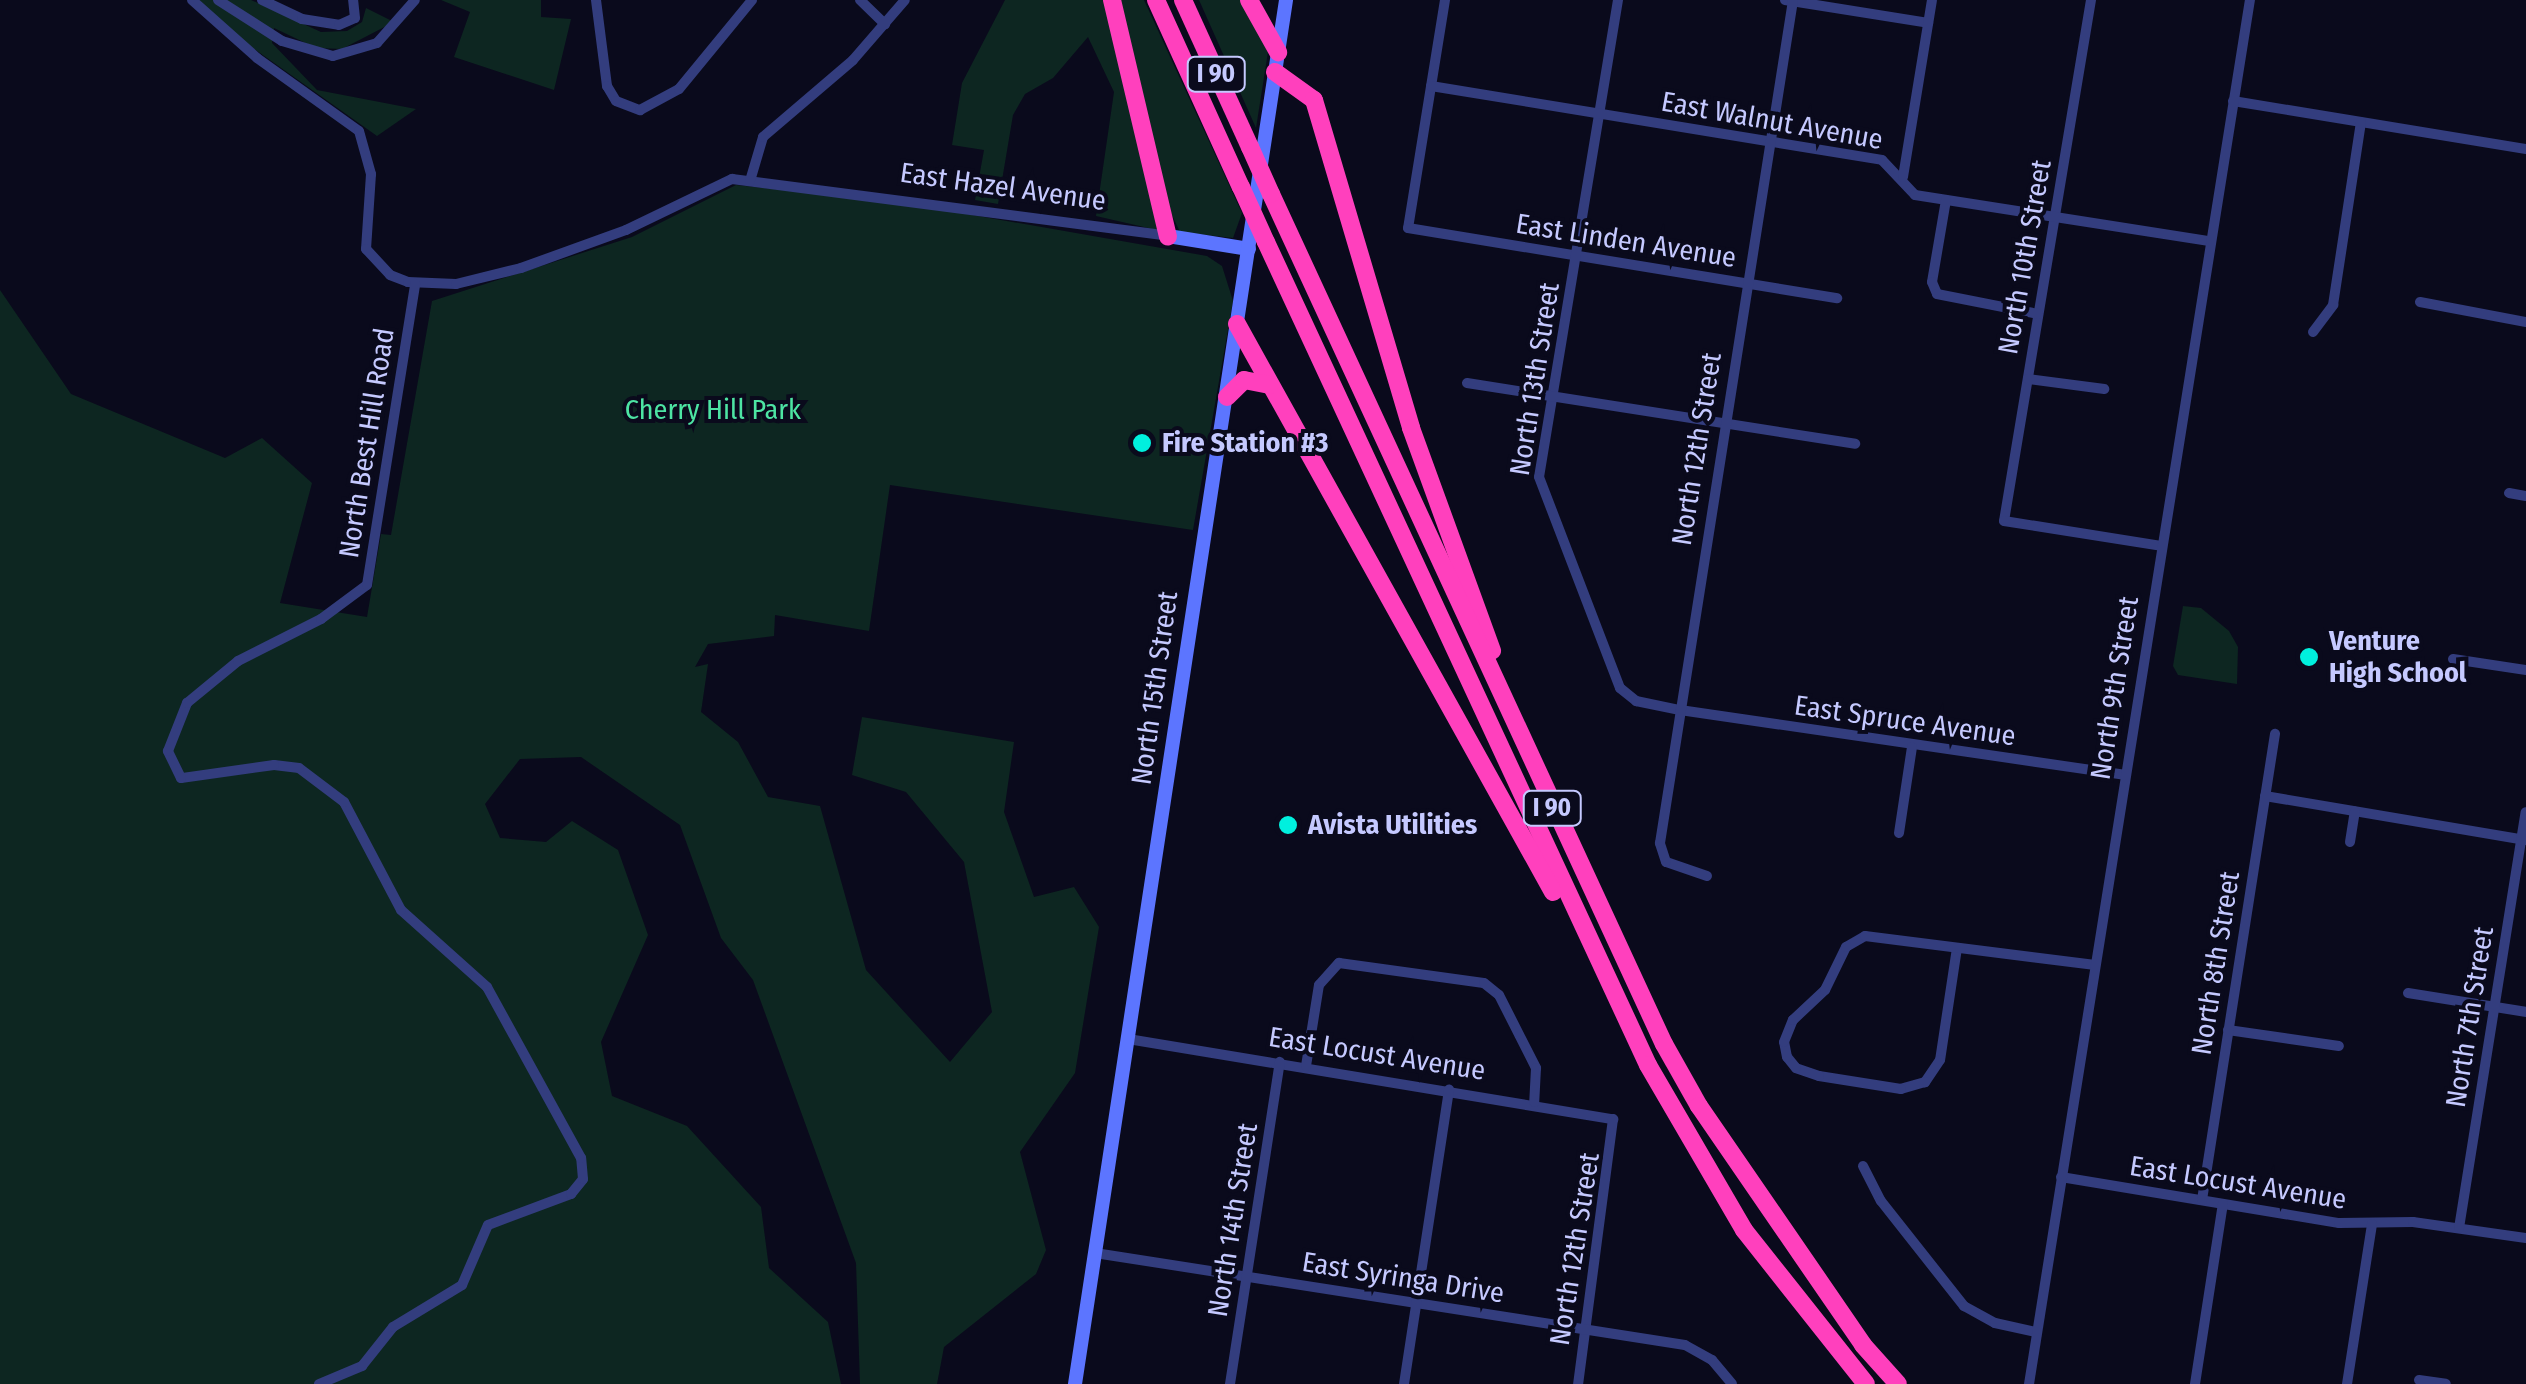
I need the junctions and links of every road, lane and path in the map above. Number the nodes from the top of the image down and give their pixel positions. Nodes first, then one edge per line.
1 (192, 0) edge
2 (218, 0) edge
3 (262, 0) edge
4 (353, 0) edge
5 (416, 0) edge
6 (596, 0) edge
7 (752, 0) edge
8 (860, 0) edge
9 (906, 0) edge
10 (1112, 0) edge
11 (1156, 0) edge
12 (1183, 0) edge
13 (1249, 0) edge
14 (1286, 0) edge
15 (1445, 0) edge
16 (1618, 0) edge
17 (1790, 0) edge
18 (1932, 0) edge
19 (2091, 0) edge
20 (2250, 0) edge
21 (1928, 23) junction
22 (885, 24) junction
23 (1278, 52) junction
24 (1275, 72) junction
25 (1431, 86) junction
26 (2233, 101) junction
27 (1600, 113) junction
28 (2361, 122) junction
29 (1769, 142) junction
30 (2526, 149) edge
31 (1903, 179) junction
32 (750, 181) junction
33 (1946, 200) junction
34 (2055, 217) junction
35 (1168, 236) junction
36 (2209, 241) junction
37 (1257, 245) junction
38 (1576, 256) junction
39 (416, 284) junction
40 (1746, 284) junction
41 (1837, 298) dead end
42 (2420, 302) dead end
43 (2038, 314) junction
44 (2526, 322) edge
45 (1238, 324) junction
46 (2313, 332) dead end
47 (2028, 378) junction
48 (1467, 383) dead end
49 (1270, 385) junction
50 (2104, 390) dead end
51 (1227, 397) junction
52 (1553, 397) junction
53 (1723, 424) junction
54 (1854, 444) dead end
55 (2510, 493) dead end
56 (2526, 496) edge
57 (2161, 546) junction
58 (2454, 659) dead end
59 (2526, 670) edge
60 (1680, 710) junction
61 (1518, 732) junction
62 (2274, 734) dead end
63 (1912, 747) junction
64 (2124, 774) junction
65 (2264, 796) junction
66 (2355, 811) junction
67 (2526, 812) edge
68 (1898, 833) dead end
69 (2524, 840) edge
70 (2350, 842) dead end
71 (1706, 876) dead end
72 (1957, 948) junction
73 (2095, 965) junction
74 (1612, 992) junction
75 (2408, 993) dead end
76 (2495, 1006) junction
77 (2526, 1012) edge
78 (2228, 1030) junction
79 (1128, 1039) junction
80 (2339, 1046) dead end
81 (1280, 1062) junction
82 (1306, 1066) junction
83 (1449, 1089) junction
84 (1534, 1102) junction
85 (1614, 1122) joint
86 (1863, 1166) dead end
87 (2061, 1177) junction
88 (2202, 1200) junction
89 (2223, 1204) junction
90 (2372, 1224) junction
91 (2459, 1228) junction
92 (2526, 1238) edge
93 (1095, 1253) junction
94 (1247, 1276) junction
95 (1416, 1303) junction
96 (1586, 1329) junction
97 (2036, 1332) junction
98 (2419, 1380) dead end
99 (319, 1384) edge
100 (1074, 1384) edge
101 (1230, 1384) edge
102 (1404, 1384) edge
103 (1578, 1384) edge
104 (1732, 1384) edge
105 (1866, 1384) edge
106 (1898, 1384) edge
107 (2029, 1384) edge
108 (2195, 1384) edge
109 (2347, 1384) edge
110 (2446, 1384) edge

1 - 39 street
2 - 5 street
3 - 4 street
6 - 7 street
8 - 22 street
9 - 22 street
10 - 35 highway
11 - 37 highway, I 90, bridge
12 - 61 highway, I 90, bridge
13 - 23 highway, I 90
14 - 23 main road, North 15th Street
15 - 25 street
16 - 27 street, North 13th Street
17 - 21 street
17 - 29 street, North 12th Street
18 - 21 street
19 - 34 street, North 10th Street
20 - 26 street, North 9th Street
21 - 31 street
22 - 32 street
23 - 24 main road, North 15th Street
24 - 37 main road, North 15th Street
24 - 61 highway
25 - 27 street, East Walnut Avenue
25 - 38 street, East Linden Avenue
26 - 28 street
26 - 36 street, North 9th Street
27 - 29 street, East Walnut Avenue
27 - 38 street, North 13th Street
28 - 30 street
28 - 46 street
29 - 31 street, East Walnut Avenue
29 - 40 street, North 12th Street
31 - 33 street, East Walnut Avenue
32 - 35 street, East Hazel Avenue
32 - 39 street, East Hazel Avenue
33 - 34 street, East Walnut Avenue
33 - 43 street
34 - 36 street, East Walnut Avenue
34 - 43 street, North 10th Street
35 - 37 main road, East Hazel Avenue
36 - 57 street, North 9th Street
37 - 45 main road, North 15th Street
37 - 74 highway, I 90
38 - 40 street, East Linden Avenue
38 - 52 street, North 13th Street
39 - 99 street, North Best Hill Road
40 - 41 street, East Linden Avenue
40 - 53 street, North 12th Street
42 - 44 street
43 - 47 street, North 10th Street
45 - 49 highway, I 90
45 - 51 main road, North 15th Street
47 - 50 street
47 - 57 street, North 10th Street
48 - 52 street
49 - 51 highway
49 - 74 highway, I 90
51 - 79 main road, North 15th Street
52 - 53 street
52 - 60 street, North 13th Street
53 - 54 street
53 - 60 street, North 12th Street
55 - 56 street
57 - 64 street, North 9th Street
58 - 59 street
60 - 63 street, East Spruce Avenue
60 - 71 street, North 12th Street
61 - 106 highway, I 90
62 - 65 street, North 8th Street
63 - 64 street, East Spruce Avenue
63 - 68 street
64 - 73 street, North 9th Street
65 - 66 street
65 - 78 street, North 8th Street
66 - 69 street
66 - 70 street
67 - 69 street, North 7th Street
69 - 76 street, North 7th Street
72 - 72 street
72 - 73 street
73 - 87 street, North 9th Street
74 - 105 highway, I 90
75 - 76 street
76 - 77 street
76 - 91 street, North 7th Street
78 - 80 street
78 - 88 street, North 8th Street
79 - 81 street, East Locust Avenue
79 - 93 main road, North 15th Street
81 - 82 street, East Locust Avenue
81 - 94 street, North 14th Street
82 - 83 street, East Locust Avenue
82 - 84 street
83 - 84 street, East Locust Avenue
83 - 95 street
84 - 85 street, East Locust Avenue
85 - 96 street, North 12th Street
86 - 97 street
87 - 88 street, East Locust Avenue
87 - 97 street, North 9th Street
88 - 89 street, East Locust Avenue
89 - 90 street, East Locust Avenue
89 - 108 street
90 - 91 street, East Locust Avenue
90 - 109 street
91 - 92 street, East Locust Avenue
93 - 94 street, East Syringa Drive
93 - 100 main road, North 15th Street
94 - 95 street, East Syringa Drive
94 - 101 street, North 14th Street
95 - 96 street, East Syringa Drive
95 - 102 street
96 - 103 street, North 12th Street
96 - 104 street, East Syringa Drive
97 - 107 street, North 9th Street
98 - 110 street

